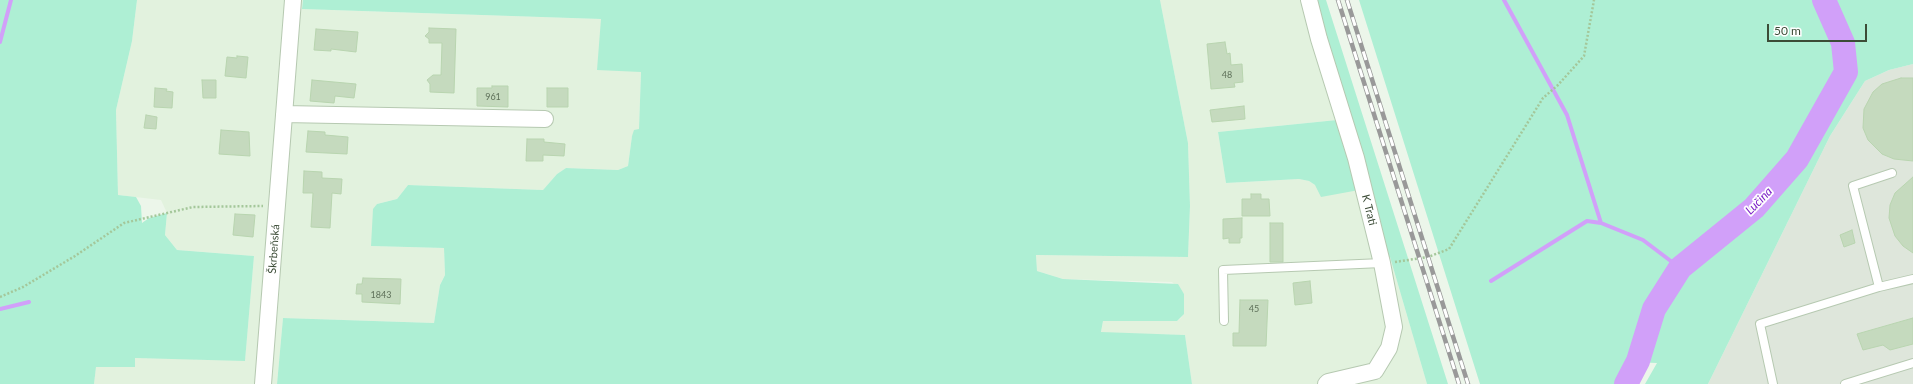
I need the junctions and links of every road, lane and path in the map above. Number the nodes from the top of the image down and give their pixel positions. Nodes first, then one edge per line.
1 (293, 0) edge
2 (1309, 0) edge
3 (1594, 0) edge
4 (284, 114) junction
5 (545, 119) dead end
6 (1892, 173) dead end
7 (277, 206) junction
8 (1382, 263) junction
9 (1913, 279) edge
10 (1879, 287) junction
11 (0, 298) edge
12 (1224, 321) dead end
13 (1913, 363) edge
14 (263, 384) edge
15 (1326, 384) edge
16 (1773, 384) edge
17 (1845, 384) edge

1 - 4 street, Škrbeňská
2 - 8 street, K Trati
3 - 8 path
4 - 5 street
4 - 7 street, Škrbeňská
6 - 10 lane
7 - 11 path
7 - 14 street, Škrbeňská
8 - 12 lane
8 - 15 street, K Trati
9 - 10 lane
10 - 16 lane
13 - 17 lane

